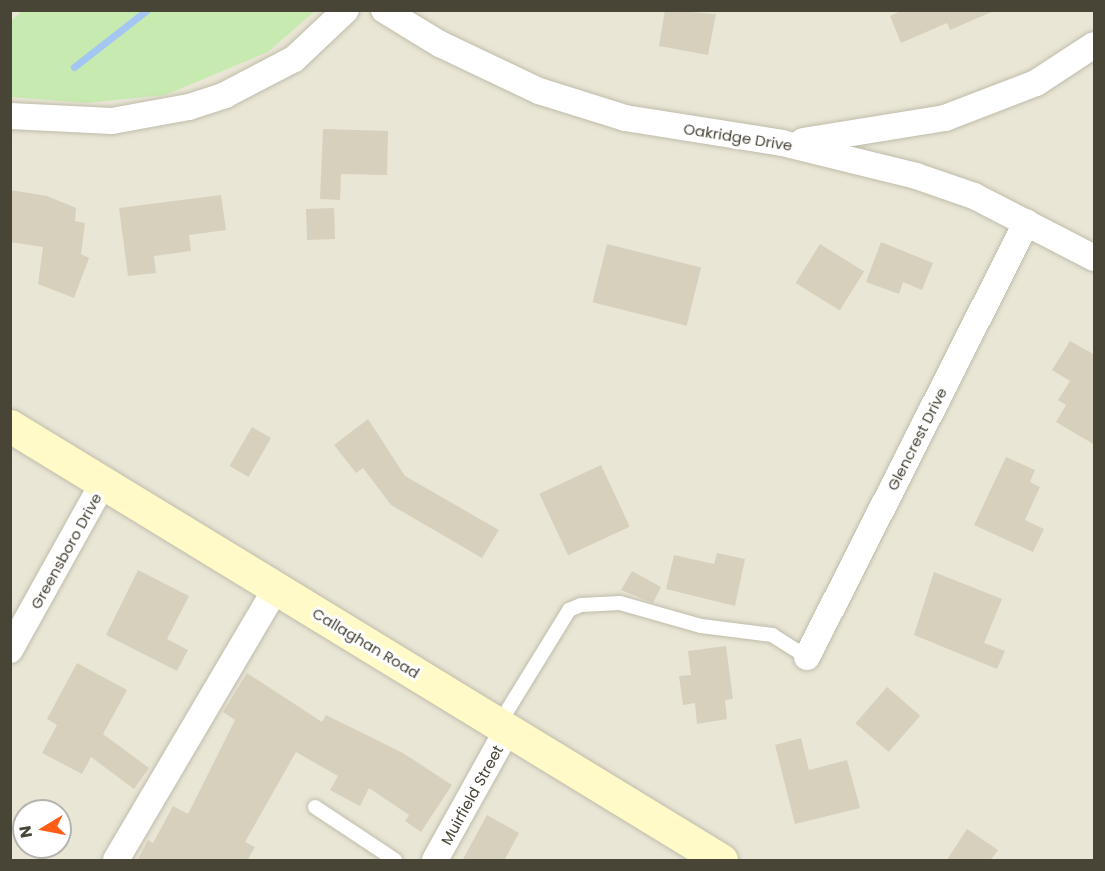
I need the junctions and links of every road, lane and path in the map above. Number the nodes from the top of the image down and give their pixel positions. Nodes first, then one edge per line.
1 (346, 10) edge
2 (384, 10) edge
3 (1095, 45) edge
4 (10, 116) edge
5 (782, 144) junction
6 (1027, 222) junction
7 (1095, 258) edge
8 (10, 426) edge
9 (103, 483) junction
10 (276, 588) junction
11 (10, 650) edge
12 (807, 657) joint
13 (503, 726) junction
14 (315, 807) dead end
15 (116, 861) edge
16 (395, 861) edge
17 (435, 861) edge
18 (721, 861) edge

1 - 4 street
2 - 5 street, Oakridge Drive
3 - 5 street
5 - 6 street, Oakridge Drive
6 - 7 street, Oakridge Drive
6 - 12 street, Glencrest Drive
8 - 9 main road, Callaghan Road
9 - 10 main road, Callaghan Road
9 - 11 street, Greensboro Drive
10 - 13 main road, Callaghan Road
10 - 15 street
12 - 13 lane
13 - 17 street, Muirfield Street
13 - 18 main road, Callaghan Road
14 - 16 lane

